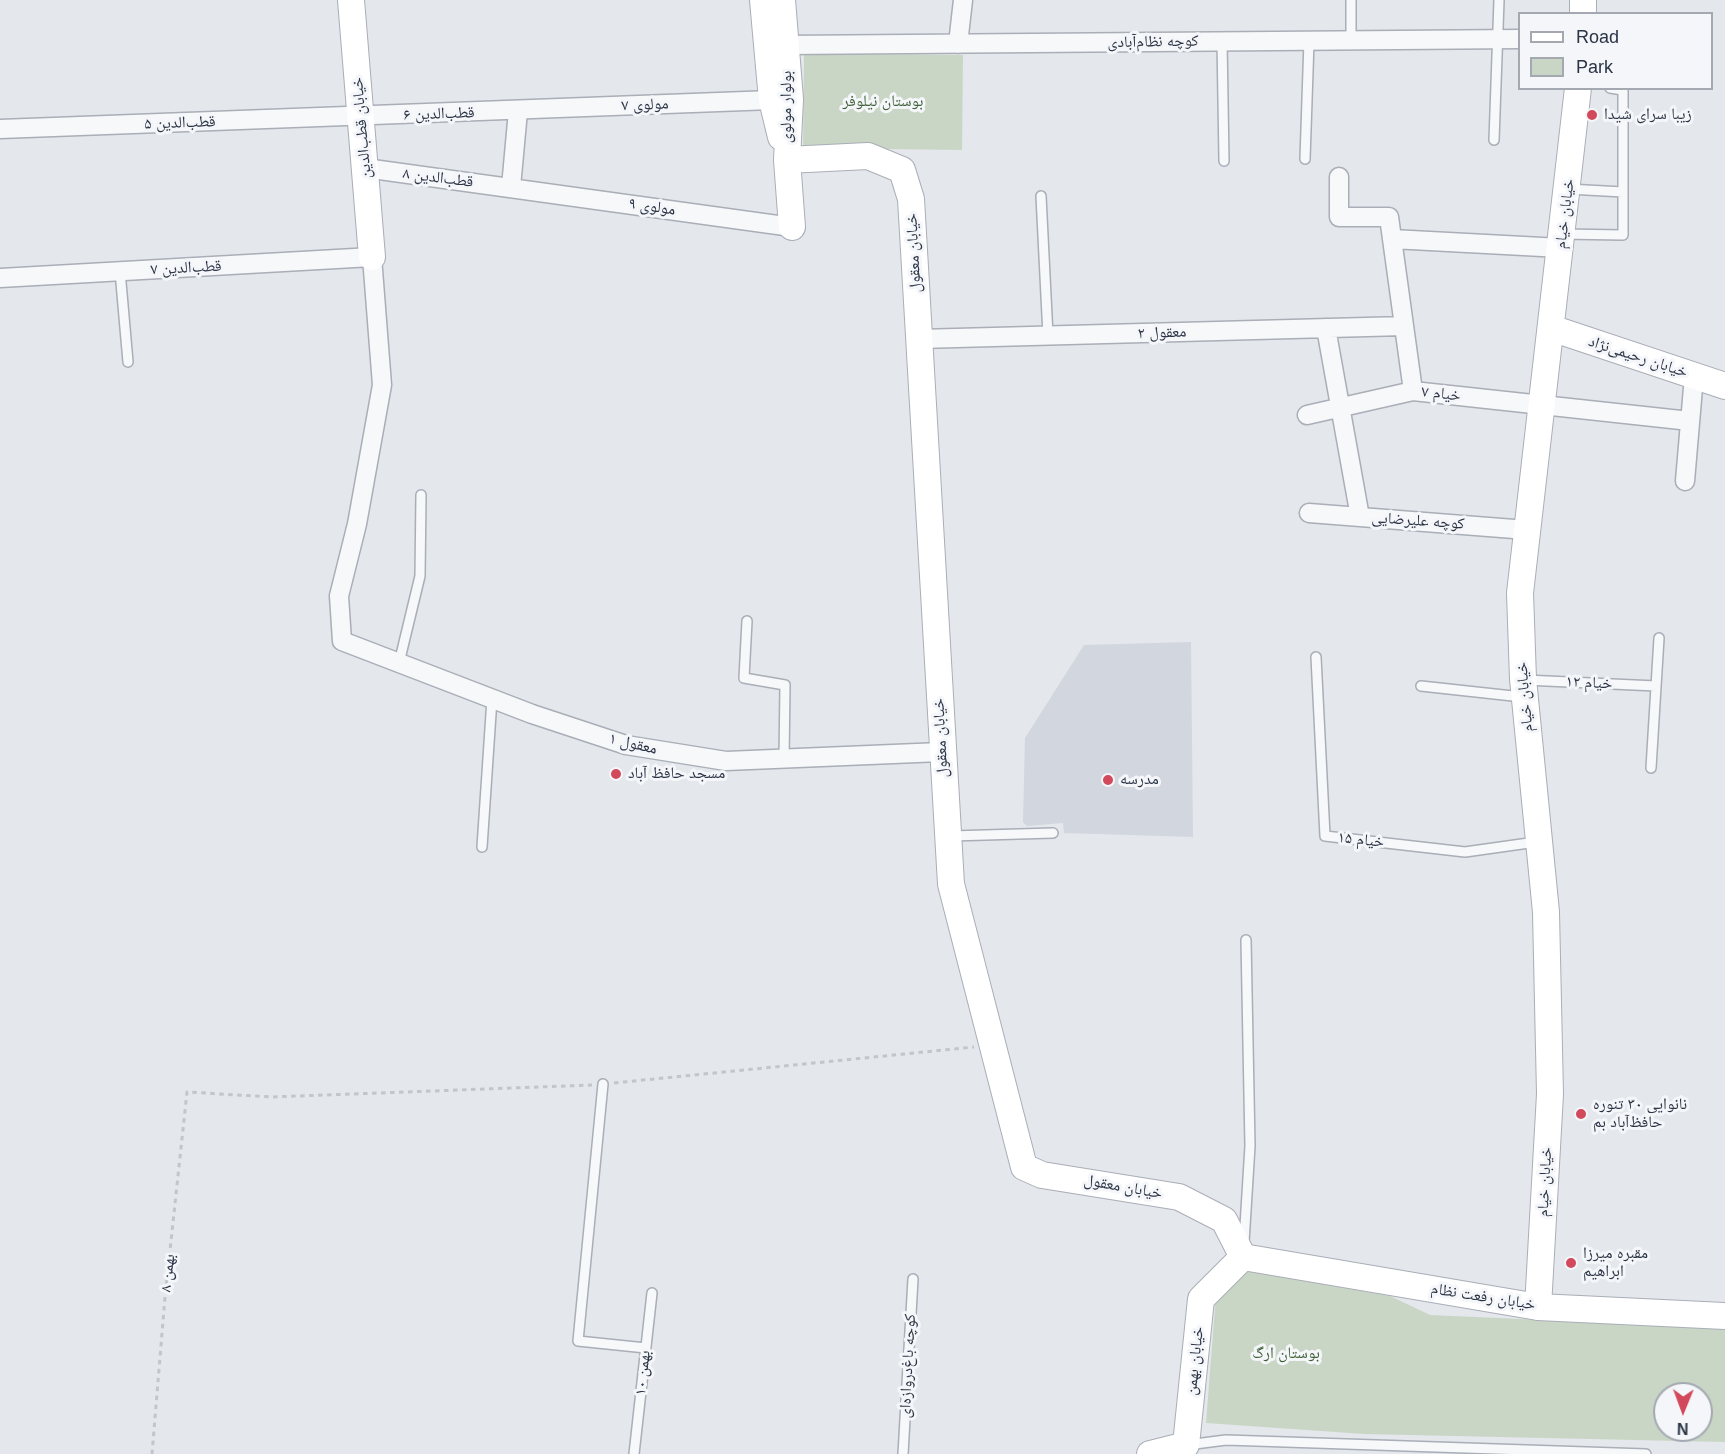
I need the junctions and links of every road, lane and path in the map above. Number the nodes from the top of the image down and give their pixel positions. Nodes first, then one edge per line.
1 (351, 0) edge
2 (764, 0) edge
3 (782, 0) edge
4 (963, 0) edge
5 (1351, 0) edge
6 (1499, 0) edge
7 (1498, 39) junction
8 (1518, 39) edge
9 (1351, 40) junction
10 (1309, 41) junction
11 (1222, 42) junction
12 (958, 44) junction
13 (786, 45) junction
14 (1578, 90) edge
15 (1623, 90) edge
16 (772, 100) junction
17 (518, 111) junction
18 (361, 117) junction
19 (0, 129) edge
20 (1494, 140) dead end
21 (1305, 159) dead end
22 (786, 160) junction
23 (1224, 161) dead end
24 (365, 168) junction
25 (1339, 177) dead end
26 (511, 187) junction
27 (1568, 189) junction
28 (1623, 192) junction
29 (1041, 196) dead end
30 (792, 227) joint
31 (1392, 239) junction
32 (1562, 241) junction
33 (372, 257) junction
34 (120, 272) junction
35 (0, 279) edge
36 (1404, 326) junction
37 (1326, 328) junction
38 (1551, 328) junction
39 (1048, 336) junction
40 (919, 339) junction
41 (128, 362) dead end
42 (1694, 376) junction
43 (1725, 386) edge
44 (1413, 391) junction
45 (1542, 405) junction
46 (1340, 408) junction
47 (1306, 415) dead end
48 (1690, 421) junction
49 (1685, 480) dead end
50 (421, 495) dead end
51 (1309, 513) dead end
52 (1360, 517) junction
53 (1527, 530) junction
54 (747, 621) dead end
55 (1659, 638) dead end
56 (1316, 657) dead end
57 (399, 663) junction
58 (1421, 686) dead end
59 (1656, 686) junction
60 (1524, 688) junction
61 (492, 699) junction
62 (941, 752) junction
63 (784, 759) junction
64 (1651, 768) dead end
65 (1053, 833) dead end
66 (947, 836) junction
67 (1539, 842) junction
68 (482, 847) dead end
69 (1246, 940) dead end
70 (603, 1084) dead end
71 (187, 1092) dead end
72 (1242, 1257) junction
73 (913, 1279) dead end
74 (652, 1293) dead end
75 (1539, 1307) junction
76 (1725, 1316) edge
77 (646, 1348) junction
78 (1186, 1445) junction
79 (152, 1454) edge
80 (634, 1454) edge
81 (903, 1454) edge
82 (1150, 1454) edge
83 (1646, 1454) edge

1 - 18 street, خیابان قطب‌الدین
2 - 16 street, بولوار مولوی
3 - 13 street, بولوار مولوی
4 - 12 street
5 - 9 lane
6 - 7 lane
7 - 8 street, کوچه نظام‌آبادی
7 - 9 street, کوچه نظام‌آبادی
7 - 20 lane
9 - 10 street, کوچه نظام‌آبادی
10 - 11 street, کوچه نظام‌آبادی
10 - 21 lane
11 - 12 street, کوچه نظام‌آبادی
11 - 23 lane
12 - 13 street, کوچه نظام‌آبادی
13 - 22 street, بولوار مولوی
14 - 27 street, خیابان خیام
15 - 28 lane
16 - 17 street, مولوی ۷
16 - 22 street, بولوار مولوی
17 - 18 street, قطب‌الدین ۶
17 - 26 street
18 - 19 street, قطب‌الدین ۵
18 - 24 street, خیابان قطب‌الدین
22 - 30 street
22 - 40 street, خیابان معقول
24 - 26 street, قطب‌الدین ۸
24 - 33 street, خیابان قطب‌الدین
25 - 31 street
26 - 30 street, مولوی ۹
27 - 28 lane
27 - 32 street, خیابان خیام
28 - 32 lane
29 - 39 lane
31 - 32 street
31 - 36 street
32 - 38 street, خیابان خیام
33 - 34 street, قطب‌الدین ۷
33 - 57 street, معقول ۱
34 - 35 street, قطب‌الدین ۷
34 - 41 lane
36 - 37 street, معقول ۲
36 - 44 street
37 - 39 street, معقول ۲
37 - 46 street
38 - 42 street, خیابان رحیمی‌نژاد
38 - 45 street, خیابان خیام
39 - 40 street, معقول ۲
40 - 62 street, خیابان معقول
42 - 43 street, خیابان رحیمی‌نژاد
42 - 48 street
44 - 45 street, خیام ۷
44 - 46 street, خیام ۷
45 - 48 street, خیام ۷
45 - 53 street, خیابان خیام
46 - 47 street, خیام ۷
46 - 52 street
48 - 49 street
50 - 57 lane
51 - 52 street, کوچه علیرضایی
52 - 53 street, کوچه علیرضایی
53 - 60 street, خیابان خیام
54 - 63 lane
55 - 59 lane
56 - 67 lane, خیام ۱۵
57 - 61 street, معقول ۱
58 - 60 lane, خیام ۱۲
59 - 60 lane, خیام ۱۲
59 - 64 lane
60 - 67 street, خیابان خیام
61 - 63 street, معقول ۱
61 - 68 lane
62 - 63 street, معقول ۱
62 - 66 street, خیابان معقول
65 - 66 lane
66 - 72 street, خیابان معقول
67 - 75 street, خیابان خیام
69 - 72 lane
70 - 77 lane
71 - 79 path, بهمن ۸
72 - 75 street, خیابان رفعت نظام
72 - 78 street, خیابان بهمن
73 - 81 lane, کوچه باغ‌دروازه‌ای
74 - 77 lane, بهمن ۱۰
75 - 76 street, خیابان رفعت نظام
77 - 80 lane, بهمن ۱۰
78 - 82 street
78 - 83 lane

